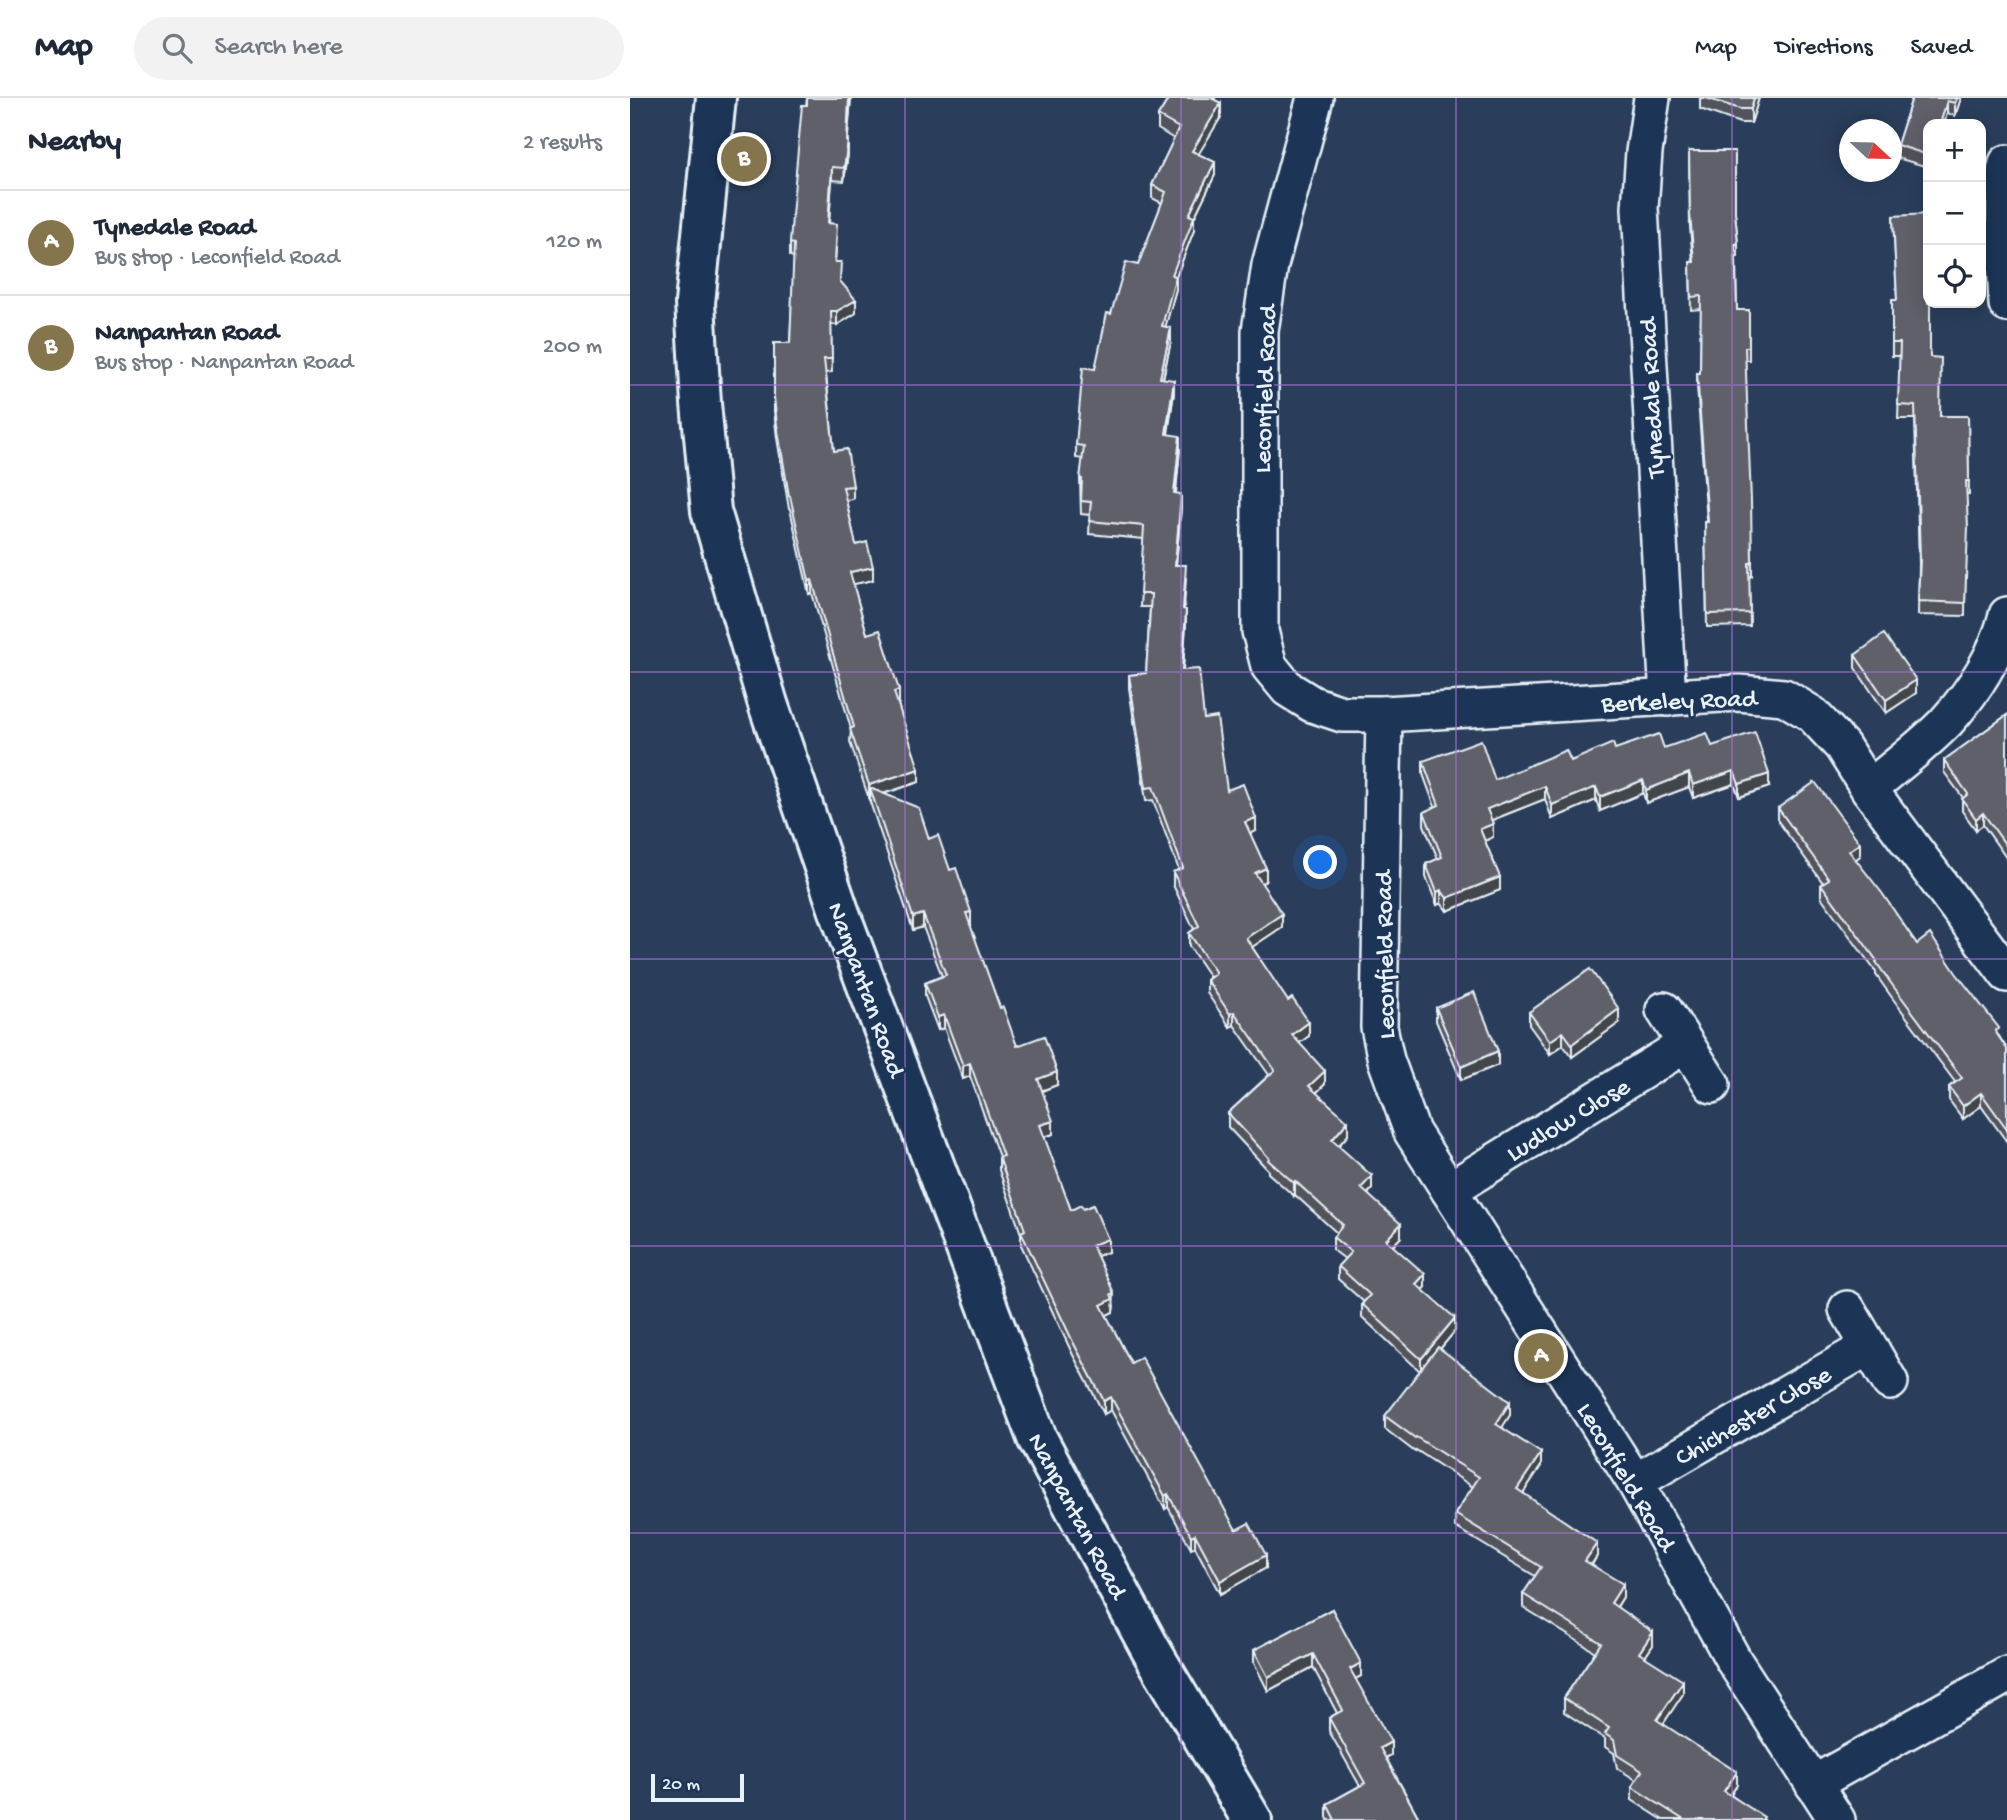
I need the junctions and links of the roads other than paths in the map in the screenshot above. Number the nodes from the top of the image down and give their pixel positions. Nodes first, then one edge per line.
1 (716, 98) edge
2 (1315, 98) edge
3 (1652, 98) edge
4 (2007, 163) edge
5 (2006, 242) edge
6 (2007, 304) edge
7 (2007, 615) edge
8 (1668, 698) junction
9 (1384, 714) junction
10 (1869, 789) junction
11 (2007, 974) edge
12 (1664, 1010) dead end
13 (1685, 1045) junction
14 (1712, 1086) dead end
15 (1449, 1190) junction
16 (1847, 1309) dead end
17 (1868, 1347) junction
18 (1890, 1382) dead end
19 (1635, 1482) junction
20 (2007, 1675) edge
21 (1813, 1784) junction
22 (1252, 1820) edge
23 (1837, 1820) edge

1 - 22 street, Nanpantan Road
2 - 9 street, Leconfield Road
3 - 8 street, Tynedale Road
4 - 5 street
5 - 6 street
7 - 10 street
8 - 9 street, Berkeley Road
8 - 10 street, Berkeley Road
9 - 15 street, Leconfield Road
10 - 11 street, Berkeley Road
12 - 13 street
13 - 14 street
13 - 15 street, Ludlow Close
15 - 19 street, Leconfield Road
16 - 17 street
17 - 18 street
17 - 19 street, Chichester Close
19 - 21 street, Leconfield Road
20 - 21 street
21 - 23 street, Leconfield Road

